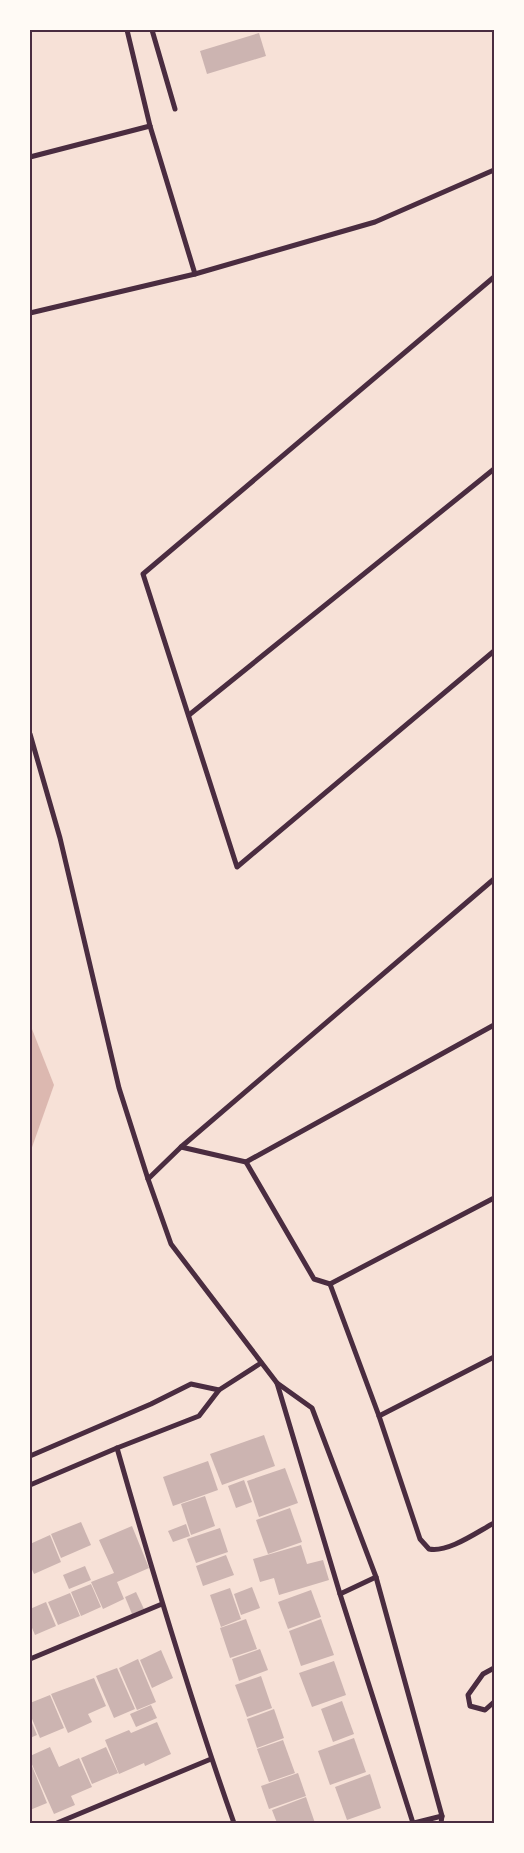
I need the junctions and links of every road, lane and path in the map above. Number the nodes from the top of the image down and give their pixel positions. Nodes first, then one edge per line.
1 (127, 30) edge
2 (152, 30) edge
3 (175, 109) dead end
4 (150, 126) junction
5 (30, 157) edge
6 (494, 170) edge
7 (195, 274) junction
8 (494, 277) edge
9 (30, 313) edge
10 (494, 469) edge
11 (494, 651) edge
12 (189, 715) junction
13 (30, 734) edge
14 (494, 879) edge
15 (494, 1025) edge
16 (182, 1147) junction
17 (246, 1162) junction
18 (148, 1180) junction
19 (494, 1198) edge
20 (330, 1284) junction
21 (494, 1357) edge
22 (261, 1363) junction
23 (277, 1383) junction
24 (219, 1390) junction
25 (379, 1416) junction
26 (117, 1448) junction
27 (30, 1456) edge
28 (30, 1486) edge
29 (494, 1523) edge
30 (376, 1578) junction
31 (340, 1594) junction
32 (162, 1604) junction
33 (30, 1659) edge
34 (494, 1668) edge
35 (494, 1702) edge
36 (211, 1759) junction
37 (442, 1816) junction
38 (57, 1823) edge
39 (234, 1823) edge
40 (414, 1823) edge
41 (441, 1823) edge

1 - 4 street
2 - 3 street
4 - 5 street
4 - 7 street
6 - 7 street
7 - 9 street
8 - 12 street
10 - 12 street
11 - 12 street
13 - 18 street
14 - 16 street
15 - 17 street
16 - 17 street
16 - 18 street
17 - 20 street
18 - 22 street
19 - 20 street
20 - 25 street
21 - 25 street
22 - 23 street
22 - 24 street
23 - 30 street
23 - 31 street
24 - 26 street
24 - 27 street
25 - 29 street
26 - 28 street
26 - 32 street
30 - 31 street
30 - 37 street
31 - 40 street
32 - 33 street
32 - 36 street
34 - 35 street
36 - 38 street
36 - 39 street
37 - 40 street
37 - 41 street

